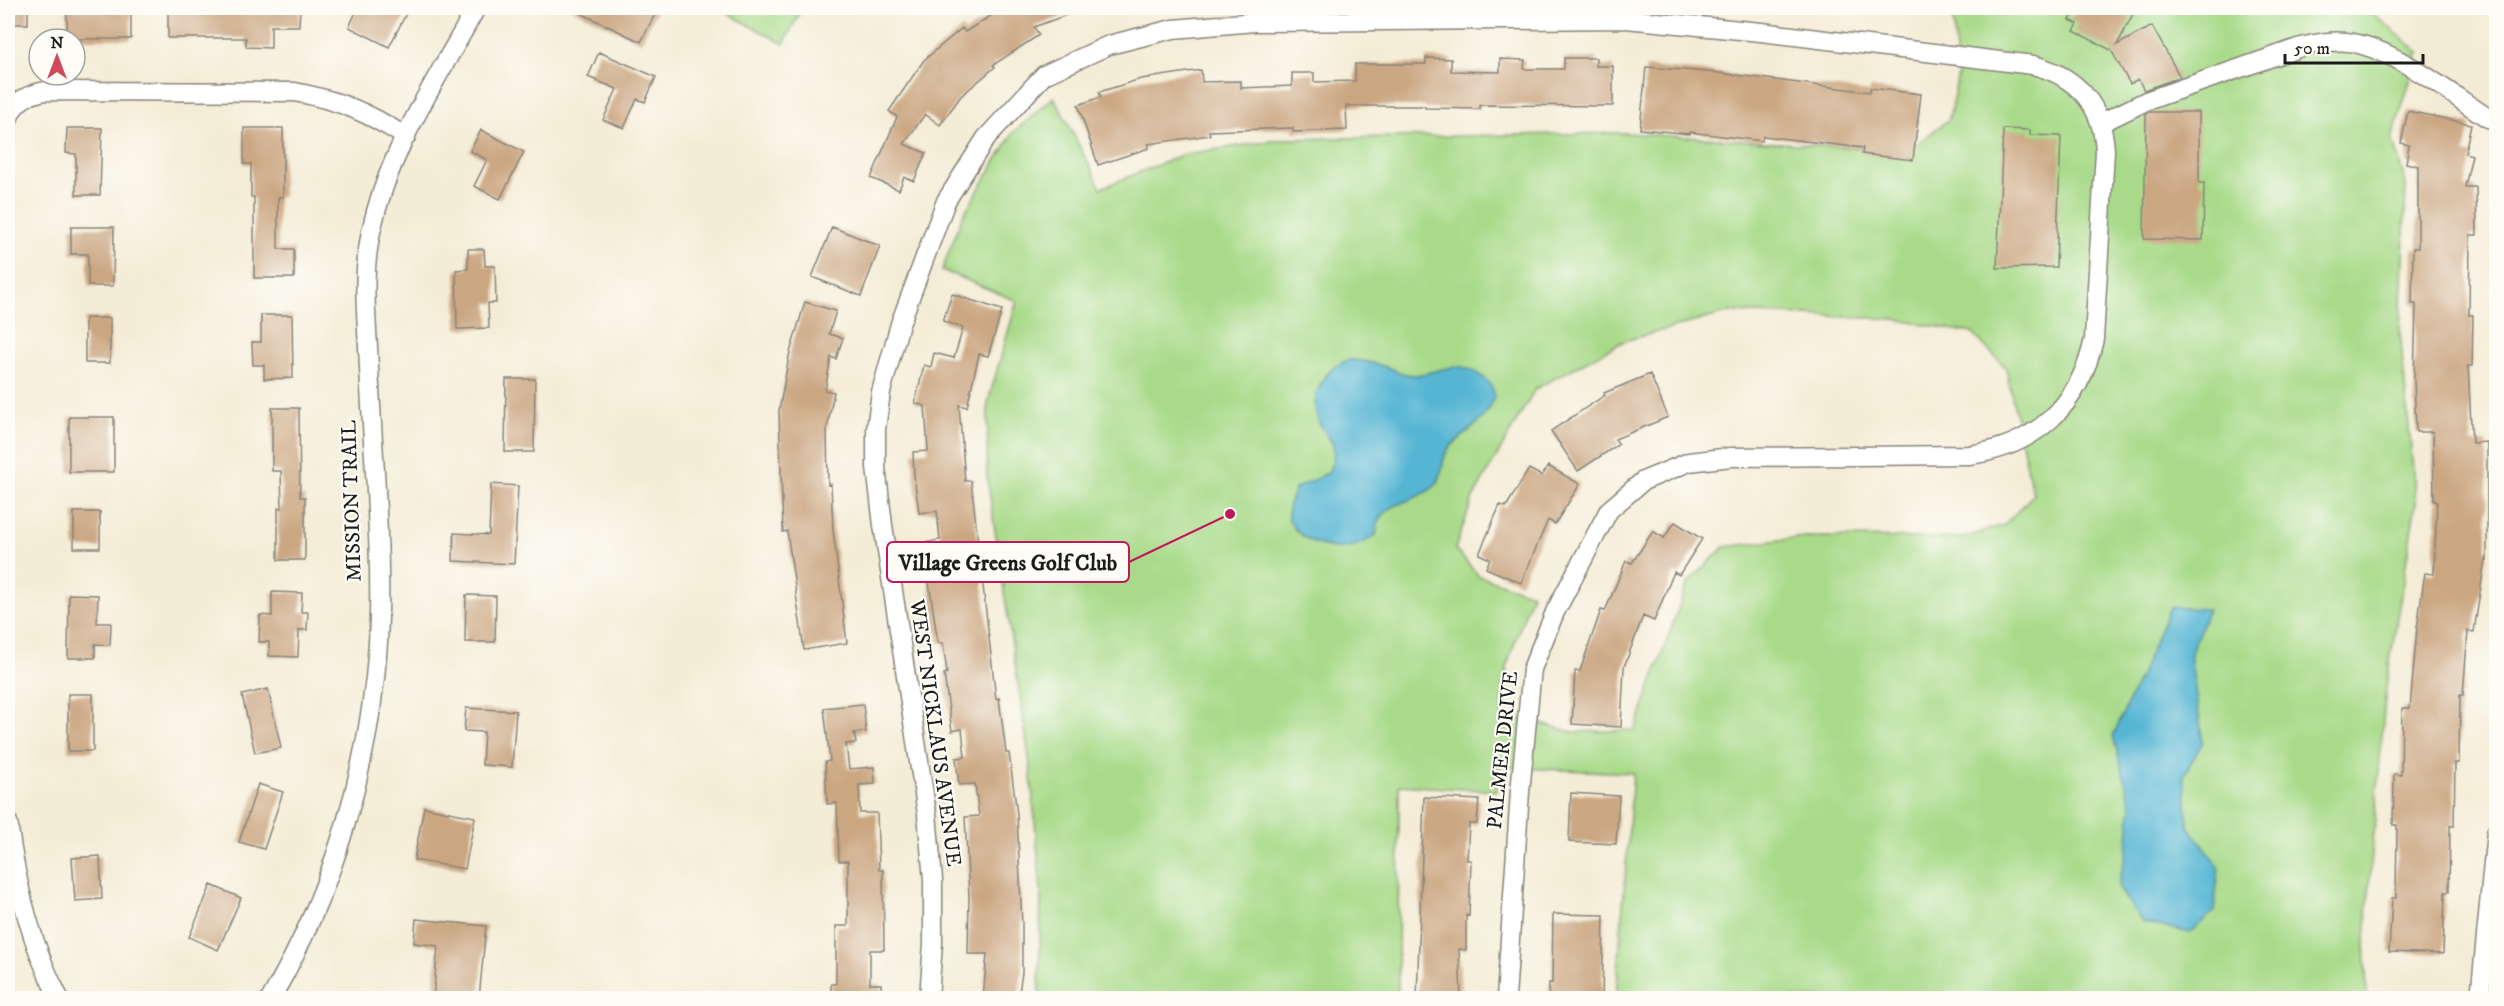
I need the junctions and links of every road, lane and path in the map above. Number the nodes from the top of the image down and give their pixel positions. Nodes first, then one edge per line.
1 (476, 8) edge
2 (9, 111) edge
3 (2496, 120) edge
4 (2101, 123) junction
5 (406, 137) junction
6 (8, 822) edge
7 (2496, 831) edge
8 (59, 999) edge
9 (271, 999) edge
10 (929, 999) edge
11 (1506, 999) edge
12 (2480, 999) edge

1 - 5 street, MISSION TRAIL
2 - 5 street
3 - 4 street
4 - 10 street, WEST NICKLAUS AVENUE
4 - 11 street, PALMER DRIVE
5 - 9 street, MISSION TRAIL
6 - 8 street
7 - 12 street

